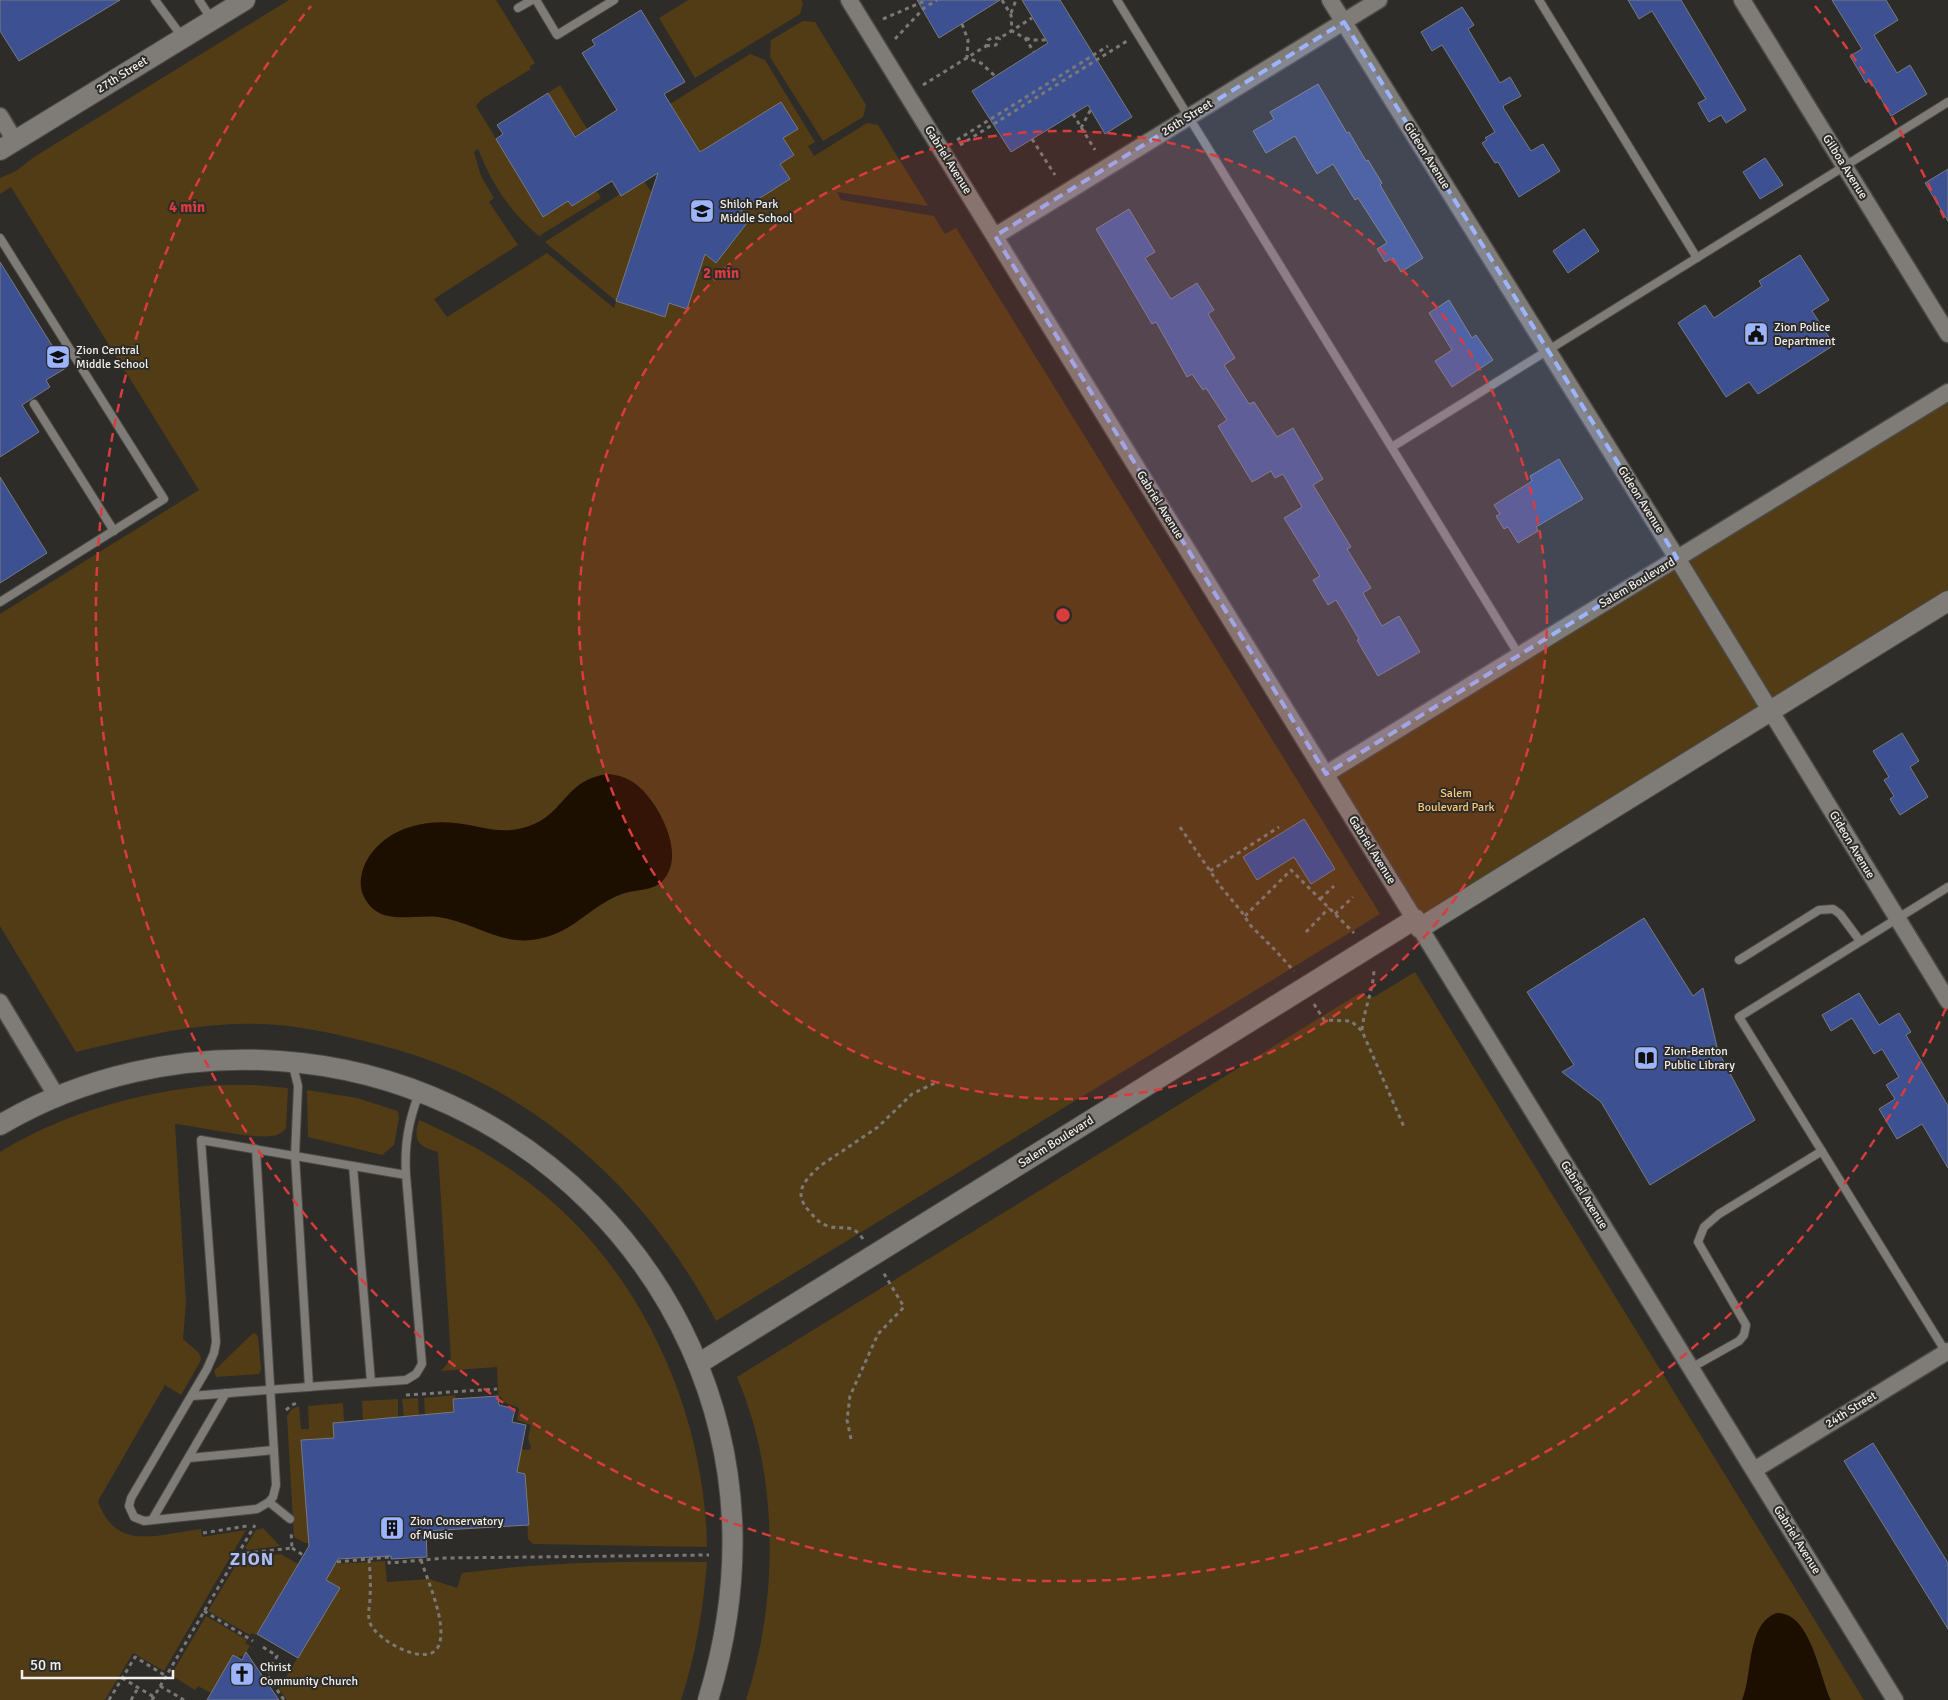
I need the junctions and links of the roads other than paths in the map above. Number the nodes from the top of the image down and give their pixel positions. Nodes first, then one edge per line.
1 (156, 0) edge
2 (199, 0) edge
3 (244, 0) edge
4 (532, 0) edge
5 (536, 0) edge
6 (614, 0) edge
7 (849, 0) edge
8 (1117, 0) edge
9 (1330, 0) edge
10 (1379, 0) edge
11 (1539, 0) edge
12 (1742, 0) edge
13 (603, 3) edge
14 (518, 8) dead end
15 (212, 20) junction
16 (1344, 22) junction
17 (183, 38) junction
18 (1948, 102) edge
19 (0, 116) edge
20 (1189, 117) junction
21 (8, 145) edge
22 (1844, 166) junction
23 (994, 236) junction
24 (0, 238) edge
25 (1697, 258) junction
26 (1948, 334) edge
27 (1548, 350) junction
28 (1948, 392) edge
29 (34, 404) dead end
30 (1392, 447) junction
31 (114, 531) junction
32 (1677, 558) junction
33 (1948, 601) edge
34 (0, 602) edge
35 (1519, 655) junction
36 (1771, 711) junction
37 (1326, 774) junction
38 (1948, 887) edge
39 (1898, 918) junction
40 (1417, 923) junction
41 (1860, 941) junction
42 (1739, 960) dead end
43 (1948, 1001) edge
44 (0, 1002) edge
45 (292, 1062) junction
46 (420, 1092) junction
47 (58, 1097) junction
48 (0, 1125) edge
49 (256, 1149) junction
50 (1822, 1151) junction
51 (295, 1156) junction
52 (353, 1166) junction
53 (406, 1175) junction
54 (1947, 1353) edge
55 (698, 1364) junction
56 (1691, 1368) junction
57 (371, 1382) junction
58 (309, 1387) junction
59 (270, 1390) junction
60 (226, 1393) junction
61 (192, 1396) junction
62 (274, 1450) junction
63 (188, 1458) junction
64 (1754, 1470) junction
65 (269, 1502) junction
66 (290, 1519) road end
67 (152, 1520) junction
68 (708, 1700) edge
69 (1895, 1700) edge

1 - 17 lane
2 - 15 lane
3 - 15 street, 27th Street
4 - 14 lane
5 - 13 lane
6 - 13 lane
7 - 23 street, Gabriel Avenue
8 - 20 lane
9 - 16 street, Gideon Avenue
10 - 16 street, 26th Street
11 - 25 lane
12 - 22 street, Gilboa Avenue
15 - 17 street, 27th Street
16 - 20 street, 26th Street
16 - 27 street, Gideon Avenue
17 - 21 street, 27th Street
18 - 22 lane
19 - 21 street
20 - 23 street, 26th Street
20 - 30 lane
22 - 25 lane
22 - 26 street, Gilboa Avenue
23 - 37 street, Gabriel Avenue
24 - 31 lane
25 - 27 lane
27 - 30 lane
27 - 32 street, Gideon Avenue
28 - 32 street, Salem Boulevard
29 - 31 lane
30 - 35 lane
31 - 34 lane
32 - 35 street, Salem Boulevard
32 - 36 street, Gideon Avenue
33 - 36 street, Salem Boulevard
35 - 37 street, Salem Boulevard
36 - 39 street, Gideon Avenue
36 - 40 street, Salem Boulevard
37 - 40 street, Gabriel Avenue
38 - 39 lane
39 - 41 lane
39 - 43 street, Gideon Avenue
40 - 55 street, Salem Boulevard
40 - 56 street, Gabriel Avenue
41 - 42 lane
41 - 50 lane
44 - 47 street
45 - 46 street
45 - 47 street
45 - 51 lane
46 - 53 lane
46 - 55 street
47 - 48 street
49 - 51 lane
49 - 59 lane
49 - 61 lane
50 - 54 lane
50 - 56 lane
51 - 52 lane
51 - 58 lane
52 - 53 lane
52 - 57 lane
53 - 57 lane
54 - 64 street, 24th Street
55 - 68 street
56 - 64 street, Gabriel Avenue
57 - 58 lane
58 - 59 lane
59 - 60 lane
59 - 62 lane
60 - 61 lane
60 - 63 lane
61 - 67 lane
62 - 63 lane
62 - 65 lane
63 - 67 lane
64 - 69 street, Gabriel Avenue
65 - 66 lane
65 - 67 lane

